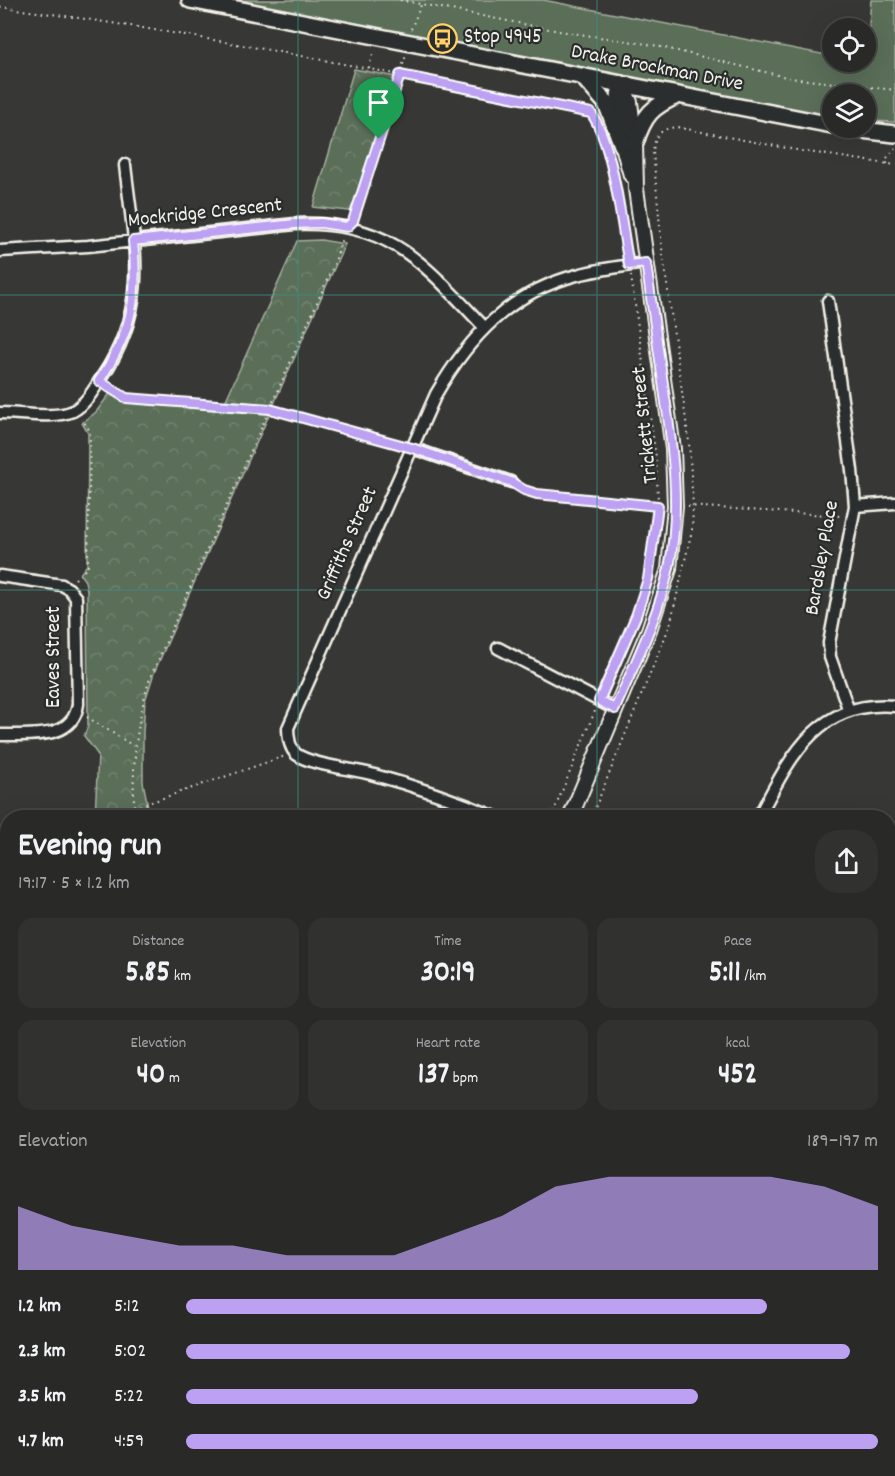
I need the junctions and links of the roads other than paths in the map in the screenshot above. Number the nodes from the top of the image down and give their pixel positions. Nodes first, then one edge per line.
1 (190, 0) edge
2 (582, 76) junction
3 (621, 84) junction
4 (679, 94) junction
5 (822, 123) edge
6 (876, 132) edge
7 (895, 134) edge
8 (628, 144) junction
9 (125, 165) dead end
10 (133, 241) junction
11 (0, 251) edge
12 (646, 263) junction
13 (828, 301) dead end
14 (485, 328) junction
15 (0, 413) edge
16 (412, 448) junction
17 (511, 482) road end
18 (895, 503) edge
19 (854, 511) junction
20 (0, 576) edge
21 (498, 648) dead end
22 (895, 706) edge
23 (615, 709) junction
24 (849, 711) junction
25 (0, 735) edge
26 (478, 810) edge
27 (573, 810) edge
28 (762, 810) edge

1 - 2 main road, Drake Brockman Drive
2 - 3 main road, Drake Brockman Drive
2 - 8 main road
3 - 4 main road, Drake Brockman Drive
3 - 8 street, Trickett Street
4 - 5 main road, Drake Brockman Drive
4 - 8 main road
6 - 7 main road
8 - 12 street, Trickett Street
9 - 10 street
10 - 11 street, Mockridge Crescent
10 - 14 street, Mockridge Crescent
10 - 15 street
12 - 14 street, Griffiths Street
12 - 23 street, Trickett Street
13 - 19 street, Bardsley Place
14 - 16 street, Griffiths Street
16 - 17 street
16 - 26 street, Griffiths Street
18 - 19 street
19 - 24 street, Bardsley Place
20 - 25 street, Eaves Street
21 - 23 street
22 - 24 street
23 - 27 street, Trickett Street
24 - 28 street

